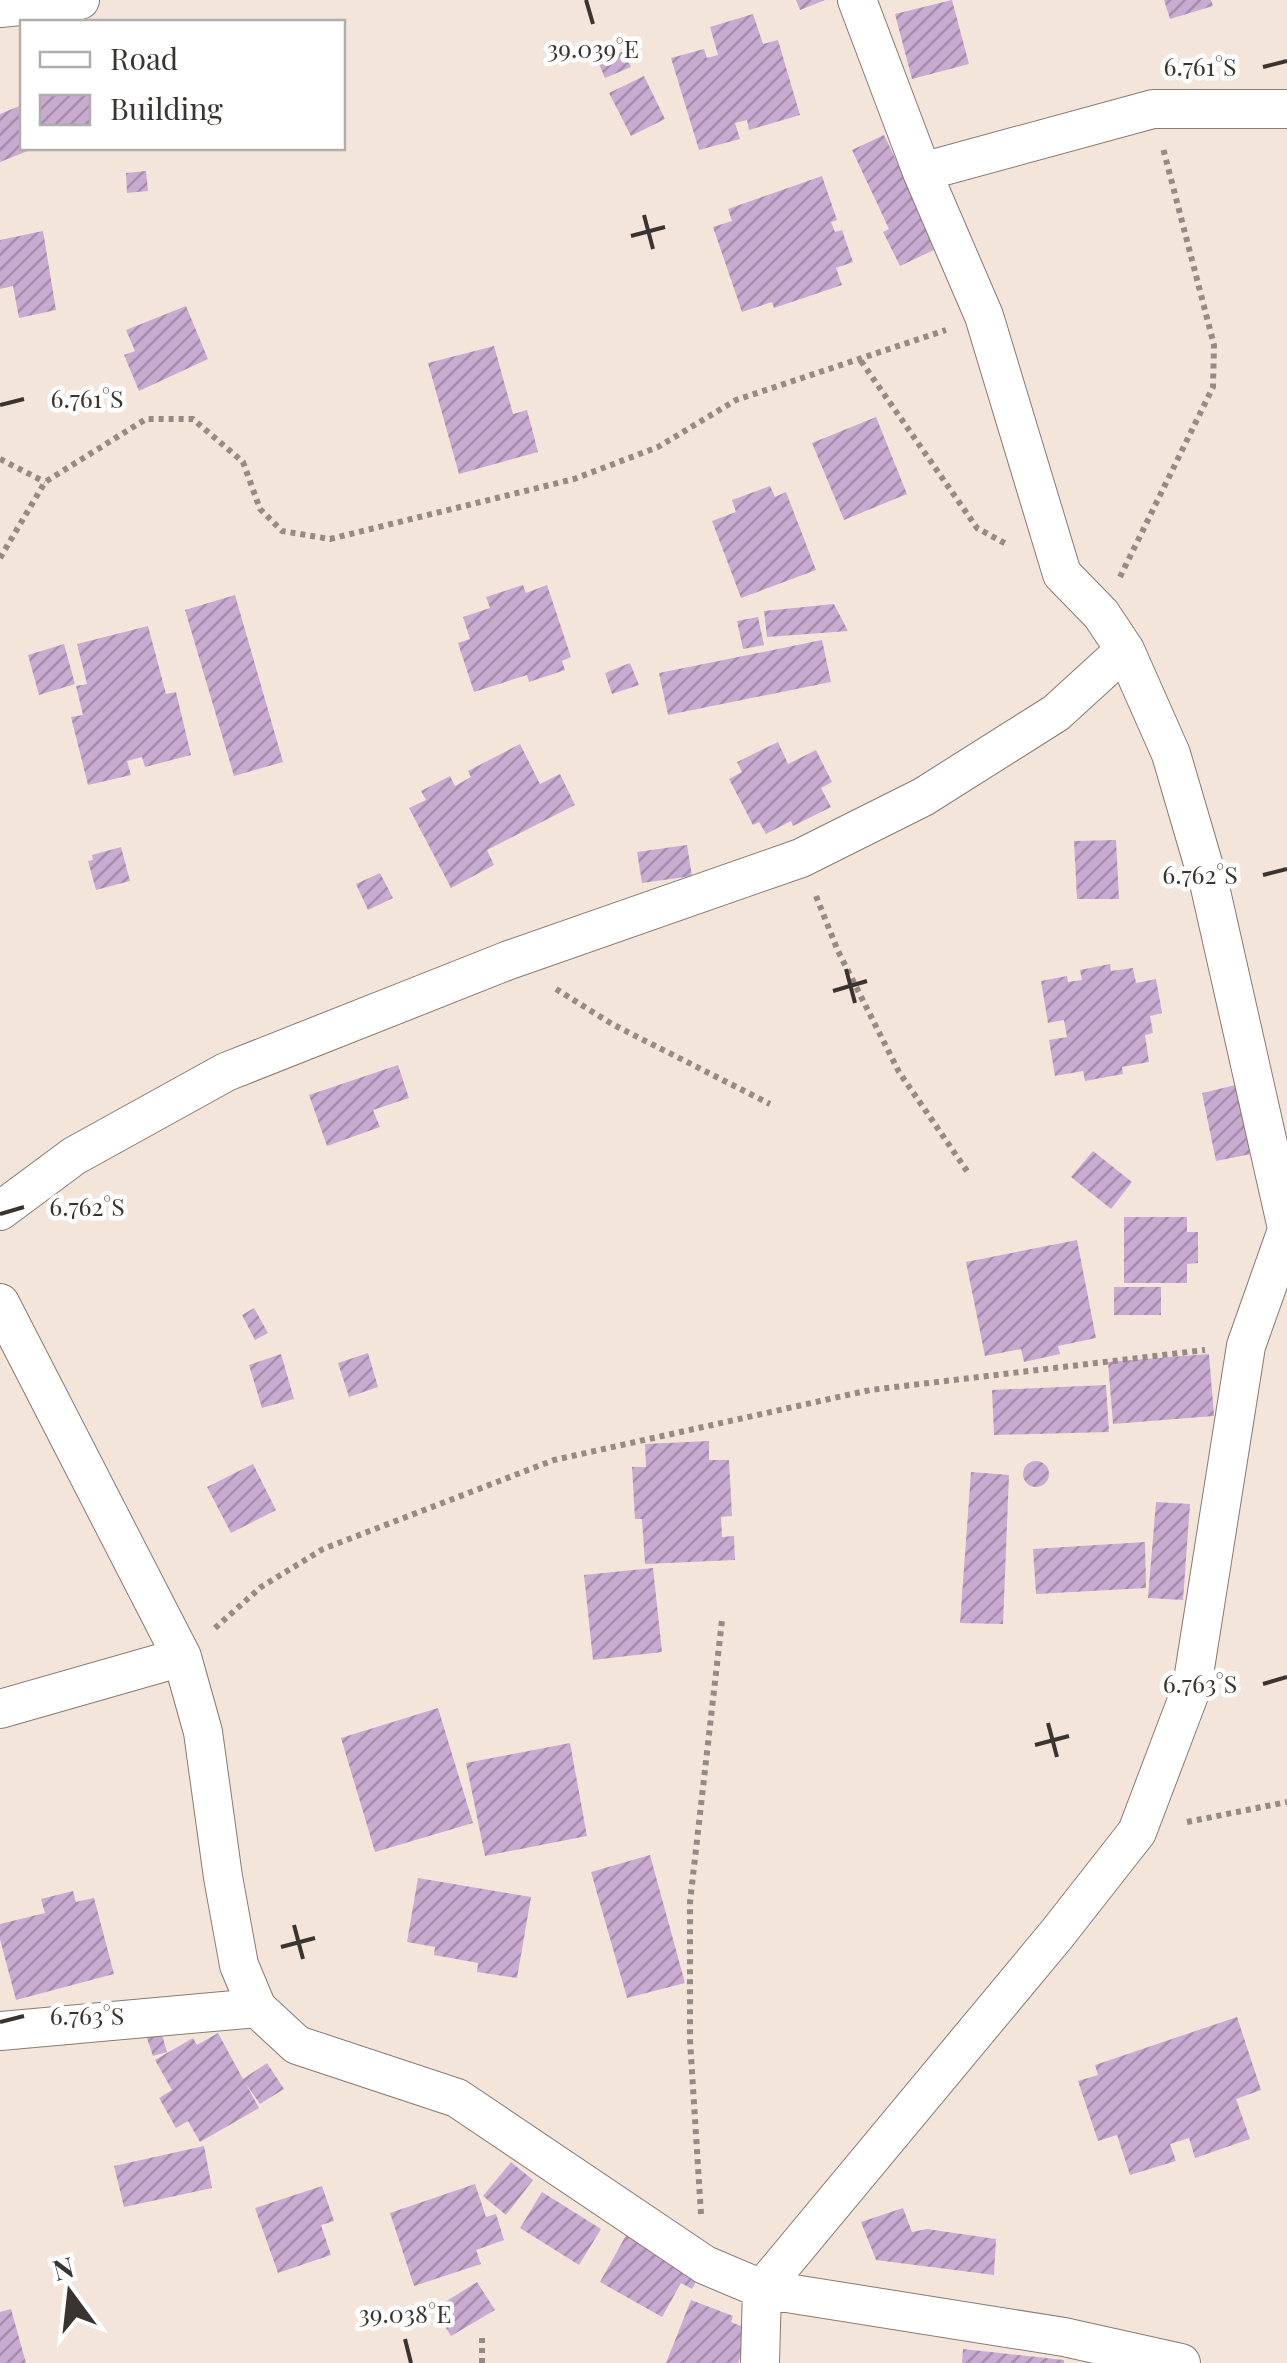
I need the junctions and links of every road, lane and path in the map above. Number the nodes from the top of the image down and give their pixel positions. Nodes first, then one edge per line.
1 (80, 0) edge
2 (857, 0) edge
3 (0, 8) edge
4 (1287, 109) edge
5 (1153, 110) junction
6 (922, 172) junction
7 (984, 316) junction
8 (861, 360) junction
9 (0, 459) edge
10 (45, 482) junction
11 (0, 558) edge
12 (1062, 574) junction
13 (1101, 614) junction
14 (1125, 650) junction
15 (800, 858) junction
16 (508, 960) junction
17 (770, 1104) dead end
18 (967, 1171) dead end
19 (0, 1211) edge
20 (1287, 1229) edge
21 (0, 1302) edge
22 (1246, 1346) junction
23 (722, 1620) dead end
24 (182, 1658) junction
25 (0, 1710) edge
26 (1287, 1802) edge
27 (1137, 1832) junction
28 (257, 2008) junction
29 (0, 2031) edge
30 (705, 2265) junction
31 (762, 2290) junction
32 (482, 2334) dead end
33 (482, 2363) edge
34 (760, 2363) edge
35 (1180, 2363) edge

1 - 3 street
2 - 6 street
4 - 5 street
5 - 6 street
5 - 13 path
6 - 7 street
7 - 8 path
7 - 12 street
8 - 10 path
8 - 12 path
9 - 10 path
10 - 11 path
12 - 13 street
13 - 14 street
14 - 15 street
14 - 20 street
15 - 16 street
15 - 18 path
16 - 17 path
16 - 19 street
20 - 22 street
21 - 24 street
22 - 24 path
22 - 27 street
23 - 30 path
24 - 25 street
24 - 28 street
26 - 27 path
27 - 31 street
28 - 29 street
28 - 30 street
30 - 31 street
31 - 34 street
31 - 35 street
32 - 33 path

